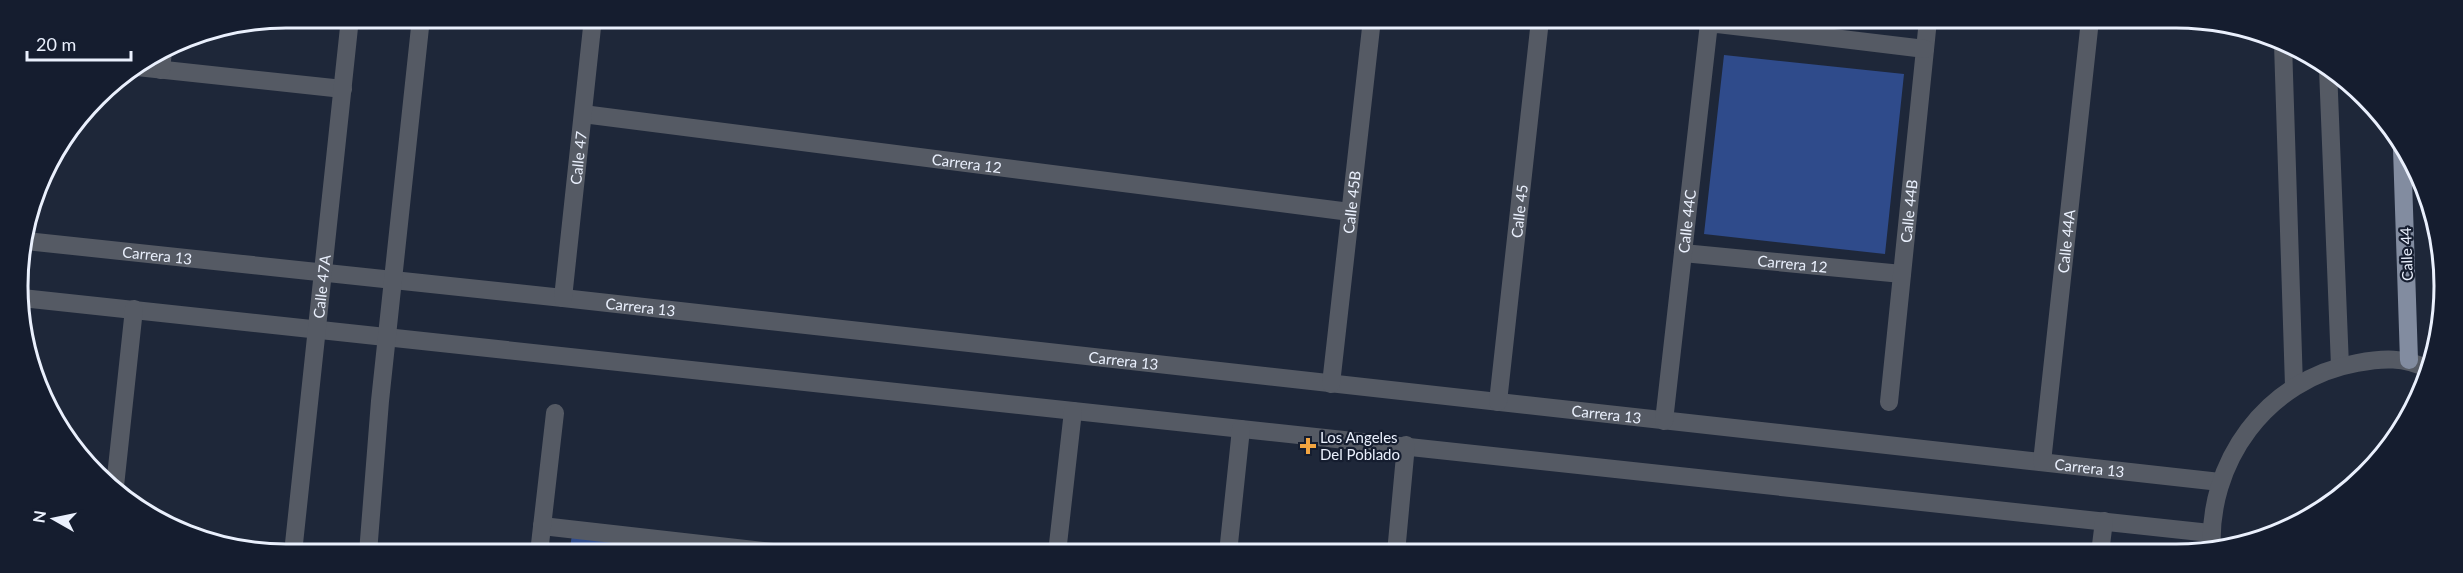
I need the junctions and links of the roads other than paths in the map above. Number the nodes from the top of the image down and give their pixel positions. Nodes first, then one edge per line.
1 (349, 28) edge
2 (420, 28) edge
3 (592, 28) edge
4 (1371, 28) edge
5 (1539, 28) edge
6 (1708, 28) edge
7 (1751, 28) edge
8 (1927, 28) edge
9 (2089, 28) edge
10 (1925, 49) junction
11 (2283, 52) edge
12 (162, 60) edge
13 (149, 68) edge
14 (161, 70) junction
15 (2328, 78) edge
16 (343, 89) junction
17 (583, 114) junction
18 (2402, 162) edge
19 (1350, 212) junction
20 (32, 242) edge
21 (1683, 253) junction
22 (323, 274) junction
23 (1902, 274) junction
24 (392, 280) junction
25 (563, 298) junction
26 (29, 299) edge
27 (134, 309) junction
28 (317, 329) junction
29 (386, 337) junction
30 (2409, 360) junction
31 (2340, 366) junction
32 (2422, 366) edge
33 (1331, 384) junction
34 (2294, 386) junction
35 (1498, 402) junction
36 (1889, 402) dead end
37 (1073, 411) junction
38 (555, 413) dead end
39 (1664, 421) junction
40 (1241, 429) junction
41 (1406, 445) junction
42 (2042, 462) junction
43 (116, 480) edge
44 (2220, 482) junction
45 (2104, 521) junction
46 (542, 526) junction
47 (2210, 533) junction
48 (2211, 542) edge
49 (294, 544) edge
50 (369, 544) edge
51 (540, 544) edge
52 (702, 544) edge
53 (1058, 544) edge
54 (1229, 544) edge
55 (1397, 544) edge
56 (2101, 544) edge

1 - 16 street, Calle 47A
2 - 24 street
3 - 17 street, Calle 47
4 - 19 street, Calle 45B
5 - 35 street, Calle 45
6 - 21 street, Calle 44C
7 - 10 street, Calle 44C
8 - 10 street, Calle 44B
9 - 42 street, Calle 44A
10 - 23 street, Calle 44B
11 - 34 street
12 - 14 street
13 - 14 street
14 - 16 street
15 - 31 street
16 - 22 street, Calle 47A
17 - 19 street, Carrera 12
17 - 25 street, Calle 47
18 - 30 main road, Calle 44
19 - 33 street, Calle 45B
20 - 22 street, Carrera 13
21 - 23 street, Carrera 12
21 - 39 street, Calle 44C
22 - 24 street, Carrera 13
22 - 28 street, Calle 47A
23 - 36 street, Calle 44B
24 - 25 street, Carrera 13
24 - 29 street
25 - 33 street, Carrera 13
26 - 27 street
27 - 28 street
27 - 43 street
28 - 29 street
28 - 49 street, Calle 47A
29 - 37 street
29 - 50 street
30 - 31 street
30 - 32 street
31 - 34 street
33 - 35 street, Carrera 13
34 - 44 street
35 - 39 street, Carrera 13
37 - 40 street
37 - 53 street
38 - 46 street
39 - 42 street, Carrera 13
40 - 41 street
40 - 54 street
41 - 45 street
41 - 55 street
42 - 44 street, Carrera 13
44 - 47 street
45 - 47 street
45 - 56 street
46 - 51 street
46 - 52 street
47 - 48 street

